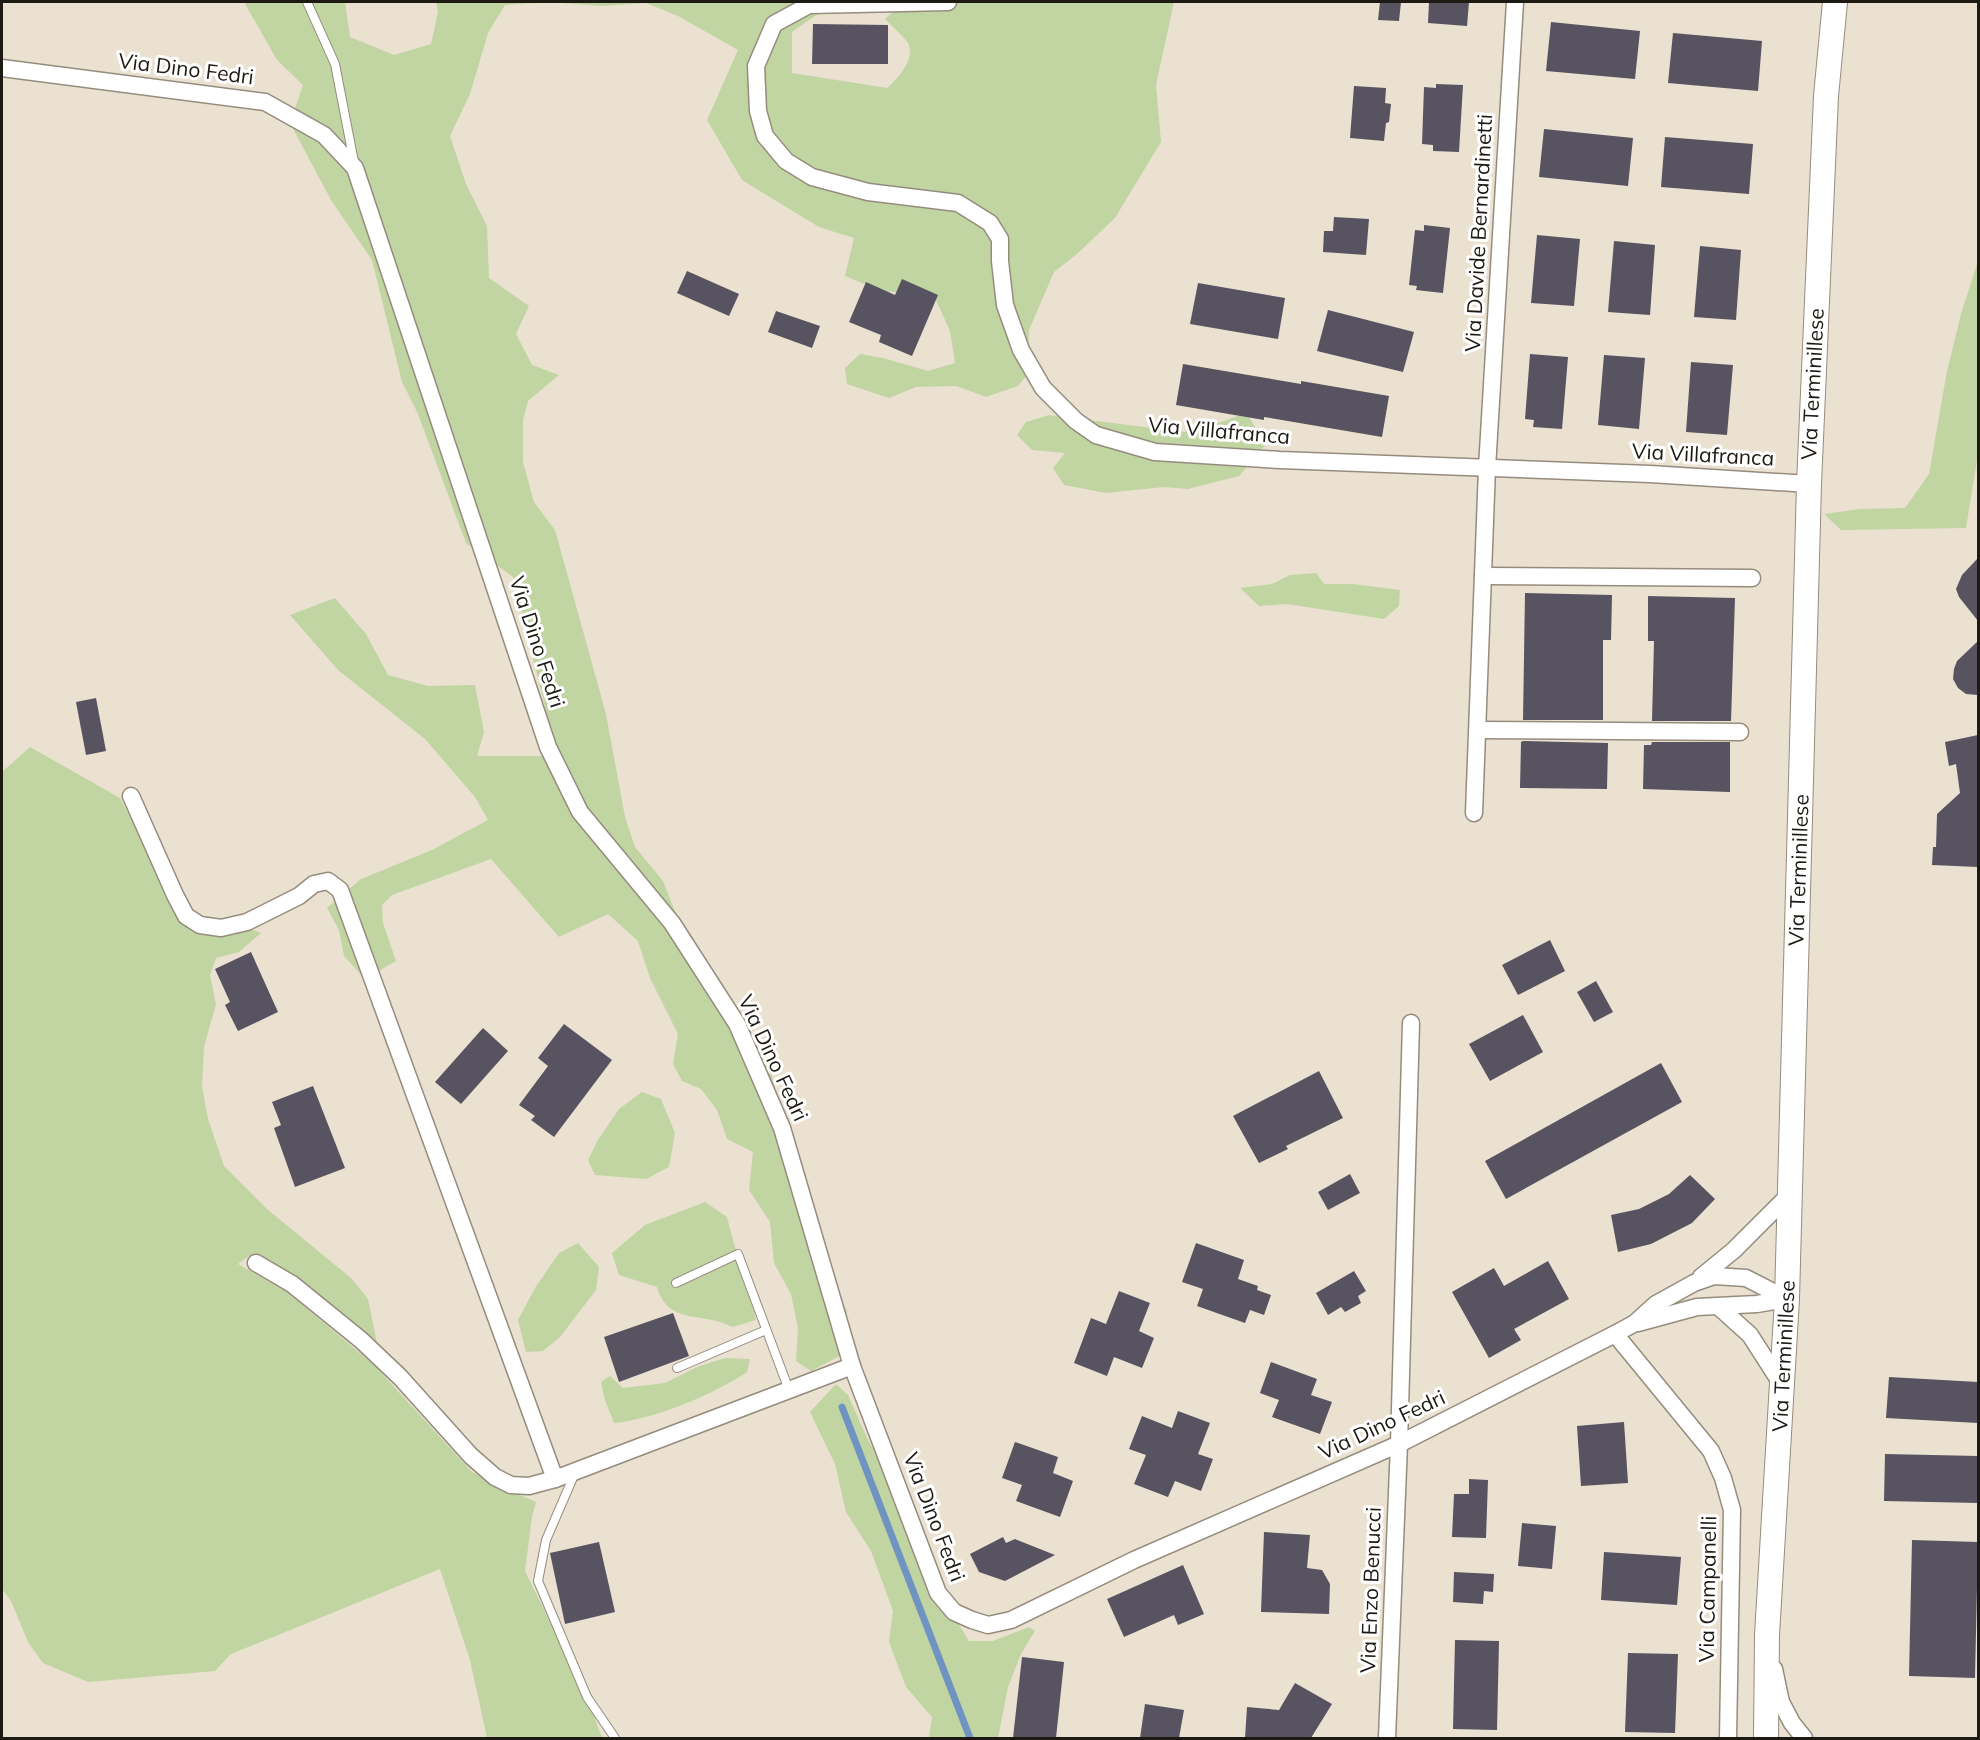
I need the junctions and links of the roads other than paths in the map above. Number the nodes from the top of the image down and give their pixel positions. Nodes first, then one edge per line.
1 (308, 2) edge
2 (948, 2) edge
3 (1515, 2) edge
4 (1835, 2) edge
5 (2, 68) edge
6 (355, 168) junction
7 (1487, 468) junction
8 (1809, 484) junction
9 (1483, 576) junction
10 (1752, 578) dead end
11 (1478, 730) junction
12 (1740, 732) dead end
13 (131, 796) dead end
14 (1474, 813) dead end
15 (1411, 1023) dead end
16 (1790, 1194) junction
17 (256, 1263) dead end
18 (1694, 1283) junction
19 (676, 1284) dead end
20 (1787, 1299) junction
21 (1719, 1307) junction
22 (1635, 1323) junction
23 (766, 1330) junction
24 (1615, 1334) junction
25 (852, 1366) junction
26 (677, 1368) dead end
27 (1782, 1386) junction
28 (789, 1390) junction
29 (1399, 1444) junction
30 (576, 1471) junction
31 (555, 1479) junction
32 (1767, 1635) junction
33 (615, 1738) edge
34 (1387, 1738) edge
35 (1728, 1738) edge
36 (1766, 1738) edge
37 (1804, 1738) edge

1 - 6 lane
2 - 7 street, Via Villafranca
3 - 7 street, Via Davide Bernardinetti
4 - 8 main road, Via Terminillese
5 - 6 street, Via Dino Fedri
6 - 25 street, Via Dino Fedri
7 - 8 street, Via Villafranca
7 - 9 street, Via Davide Bernardinetti
8 - 16 main road, Via Terminillese
9 - 10 street
9 - 11 street, Via Davide Bernardinetti
11 - 12 street
11 - 14 street, Via Davide Bernardinetti
13 - 31 street
15 - 29 street, Via Enzo Benucci
16 - 18 street, Via Dino Fedri
16 - 20 main road, Via Terminillese
17 - 31 street
18 - 20 street, Via Dino Fedri
18 - 22 street, Via Dino Fedri
19 - 23 lane
20 - 21 street, Via Dino Fedri
20 - 27 main road, Via Terminillese
21 - 22 street, Via Dino Fedri
21 - 27 street
22 - 24 street, Via Dino Fedri
23 - 26 lane
23 - 28 lane
24 - 29 street, Via Dino Fedri
24 - 35 street, Via Campanelli
25 - 28 street
25 - 29 street, Via Dino Fedri
27 - 32 main road, Via Terminillese
28 - 30 street
29 - 34 street, Via Enzo Benucci
30 - 31 street
30 - 33 lane
32 - 36 main road, Via Terminillese
32 - 37 street

